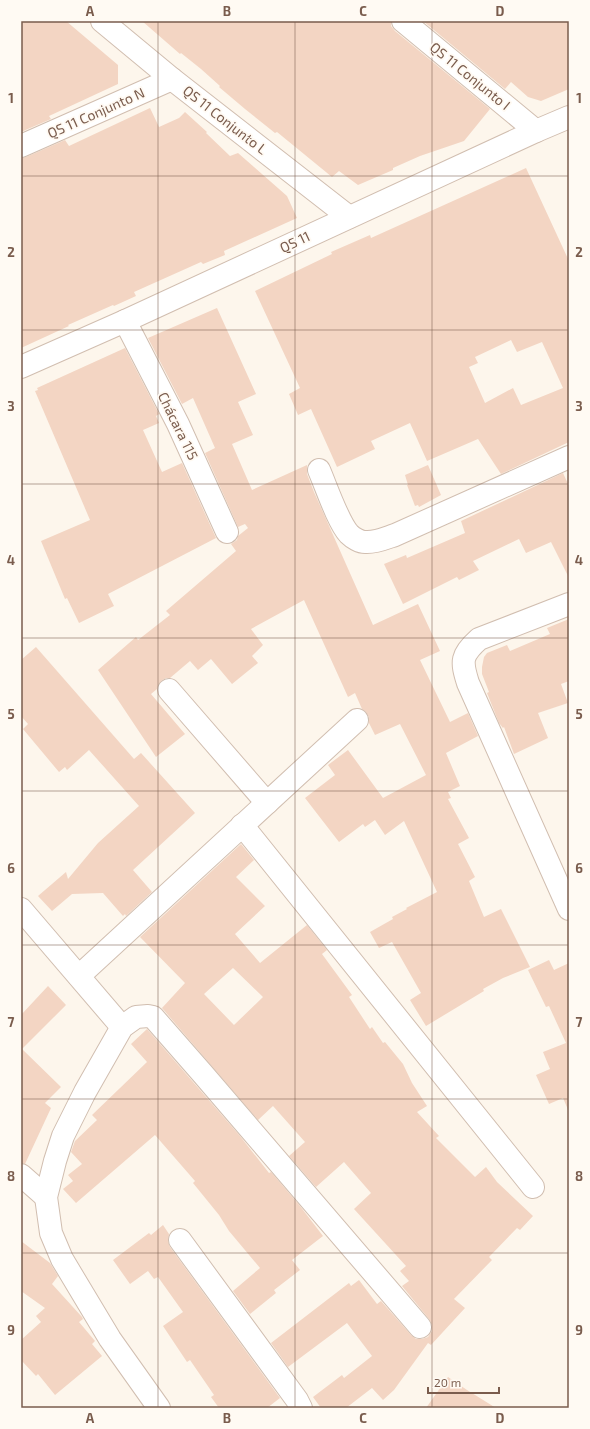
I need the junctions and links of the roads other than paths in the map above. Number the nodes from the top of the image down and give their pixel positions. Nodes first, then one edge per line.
1 (102, 21) edge
2 (403, 21) edge
3 (172, 79) junction
4 (569, 117) edge
5 (536, 131) junction
6 (21, 146) edge
7 (349, 217) junction
8 (125, 321) junction
9 (21, 367) edge
10 (569, 457) edge
11 (319, 470) dead end
12 (227, 532) dead end
13 (569, 604) edge
14 (169, 690) dead end
15 (357, 720) dead end
16 (267, 803) junction
17 (242, 825) junction
18 (21, 909) edge
19 (569, 909) edge
20 (79, 976) junction
21 (122, 1027) junction
22 (21, 1175) edge
23 (533, 1187) dead end
24 (46, 1197) junction
25 (180, 1240) dead end
26 (420, 1327) dead end
27 (159, 1408) edge
28 (301, 1408) edge

1 - 3 street, QS 11 Conjunto L
2 - 5 street, QS 11 Conjunto I
3 - 6 street, QS 11 Conjunto N
3 - 7 street, QS 11 Conjunto L
4 - 5 street, QS 11
5 - 7 street, QS 11
7 - 8 street, QS 11
8 - 9 street, QS 11
8 - 12 street, Chácara 115
10 - 11 street
13 - 19 street
14 - 16 street
15 - 16 street
16 - 17 street
17 - 20 street
17 - 23 street
18 - 20 street
20 - 21 street
21 - 24 street
21 - 26 street
22 - 24 street
24 - 27 street
25 - 28 street

